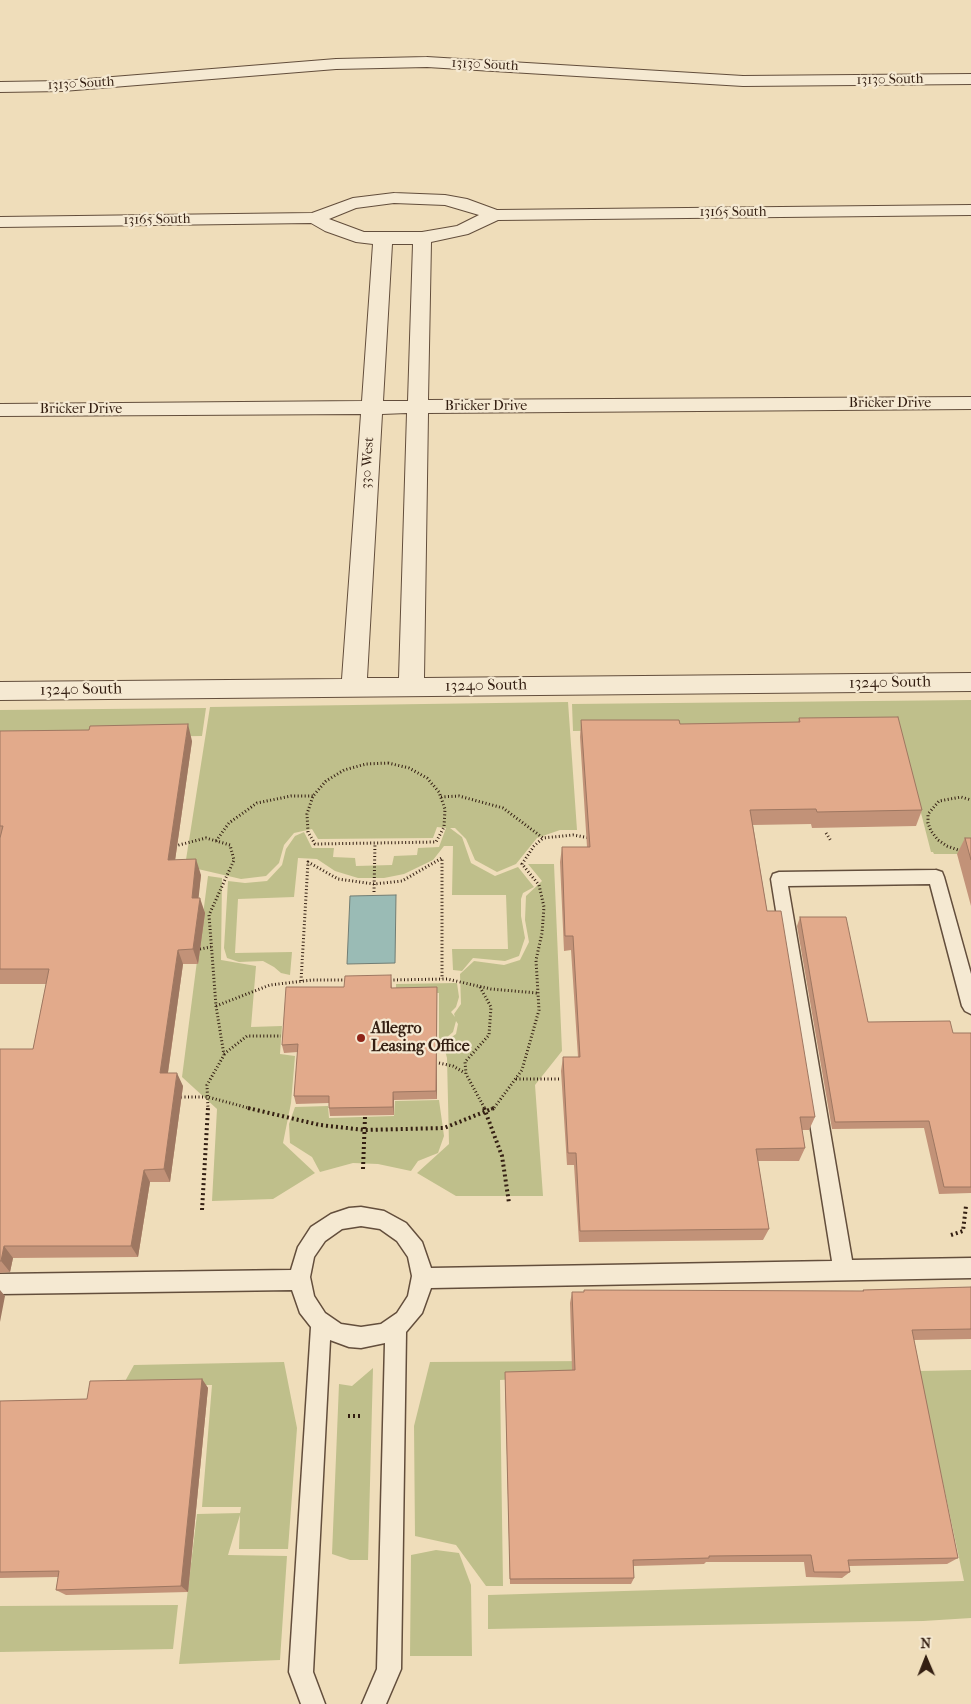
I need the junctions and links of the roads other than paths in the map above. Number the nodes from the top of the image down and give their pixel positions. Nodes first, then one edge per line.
1 (971, 79) edge
2 (0, 87) edge
3 (971, 210) edge
4 (495, 215) junction
5 (314, 218) junction
6 (0, 222) edge
7 (383, 238) junction
8 (422, 238) junction
9 (971, 403) edge
10 (372, 408) junction
11 (418, 408) junction
12 (0, 410) edge
13 (971, 682) edge
14 (354, 687) junction
15 (411, 687) junction
16 (0, 691) edge
17 (971, 1006) edge
18 (971, 1268) edge
19 (844, 1271) junction
20 (421, 1278) junction
21 (299, 1280) junction
22 (0, 1284) edge
23 (396, 1324) junction
24 (322, 1326) junction
25 (313, 1704) edge
26 (374, 1704) edge

1 - 2 street, 13130 South
3 - 4 street, 13165 South
4 - 5 street, 13165 South
4 - 8 street, 13165 South
5 - 6 street, 13165 South
5 - 7 street, 13165 South
7 - 8 street, 13165 South
7 - 10 street, 330 West
8 - 11 street
9 - 11 street, Bricker Drive
10 - 11 street, Bricker Drive
10 - 12 street, Bricker Drive
10 - 14 street, 330 West
11 - 15 street
13 - 15 street, 13240 South
14 - 15 street, 13240 South
14 - 16 street, 13240 South
17 - 19 lane
18 - 19 lane
19 - 20 lane
20 - 21 lane
20 - 23 lane
21 - 22 lane
21 - 24 lane
23 - 24 lane
23 - 26 lane
24 - 25 lane

